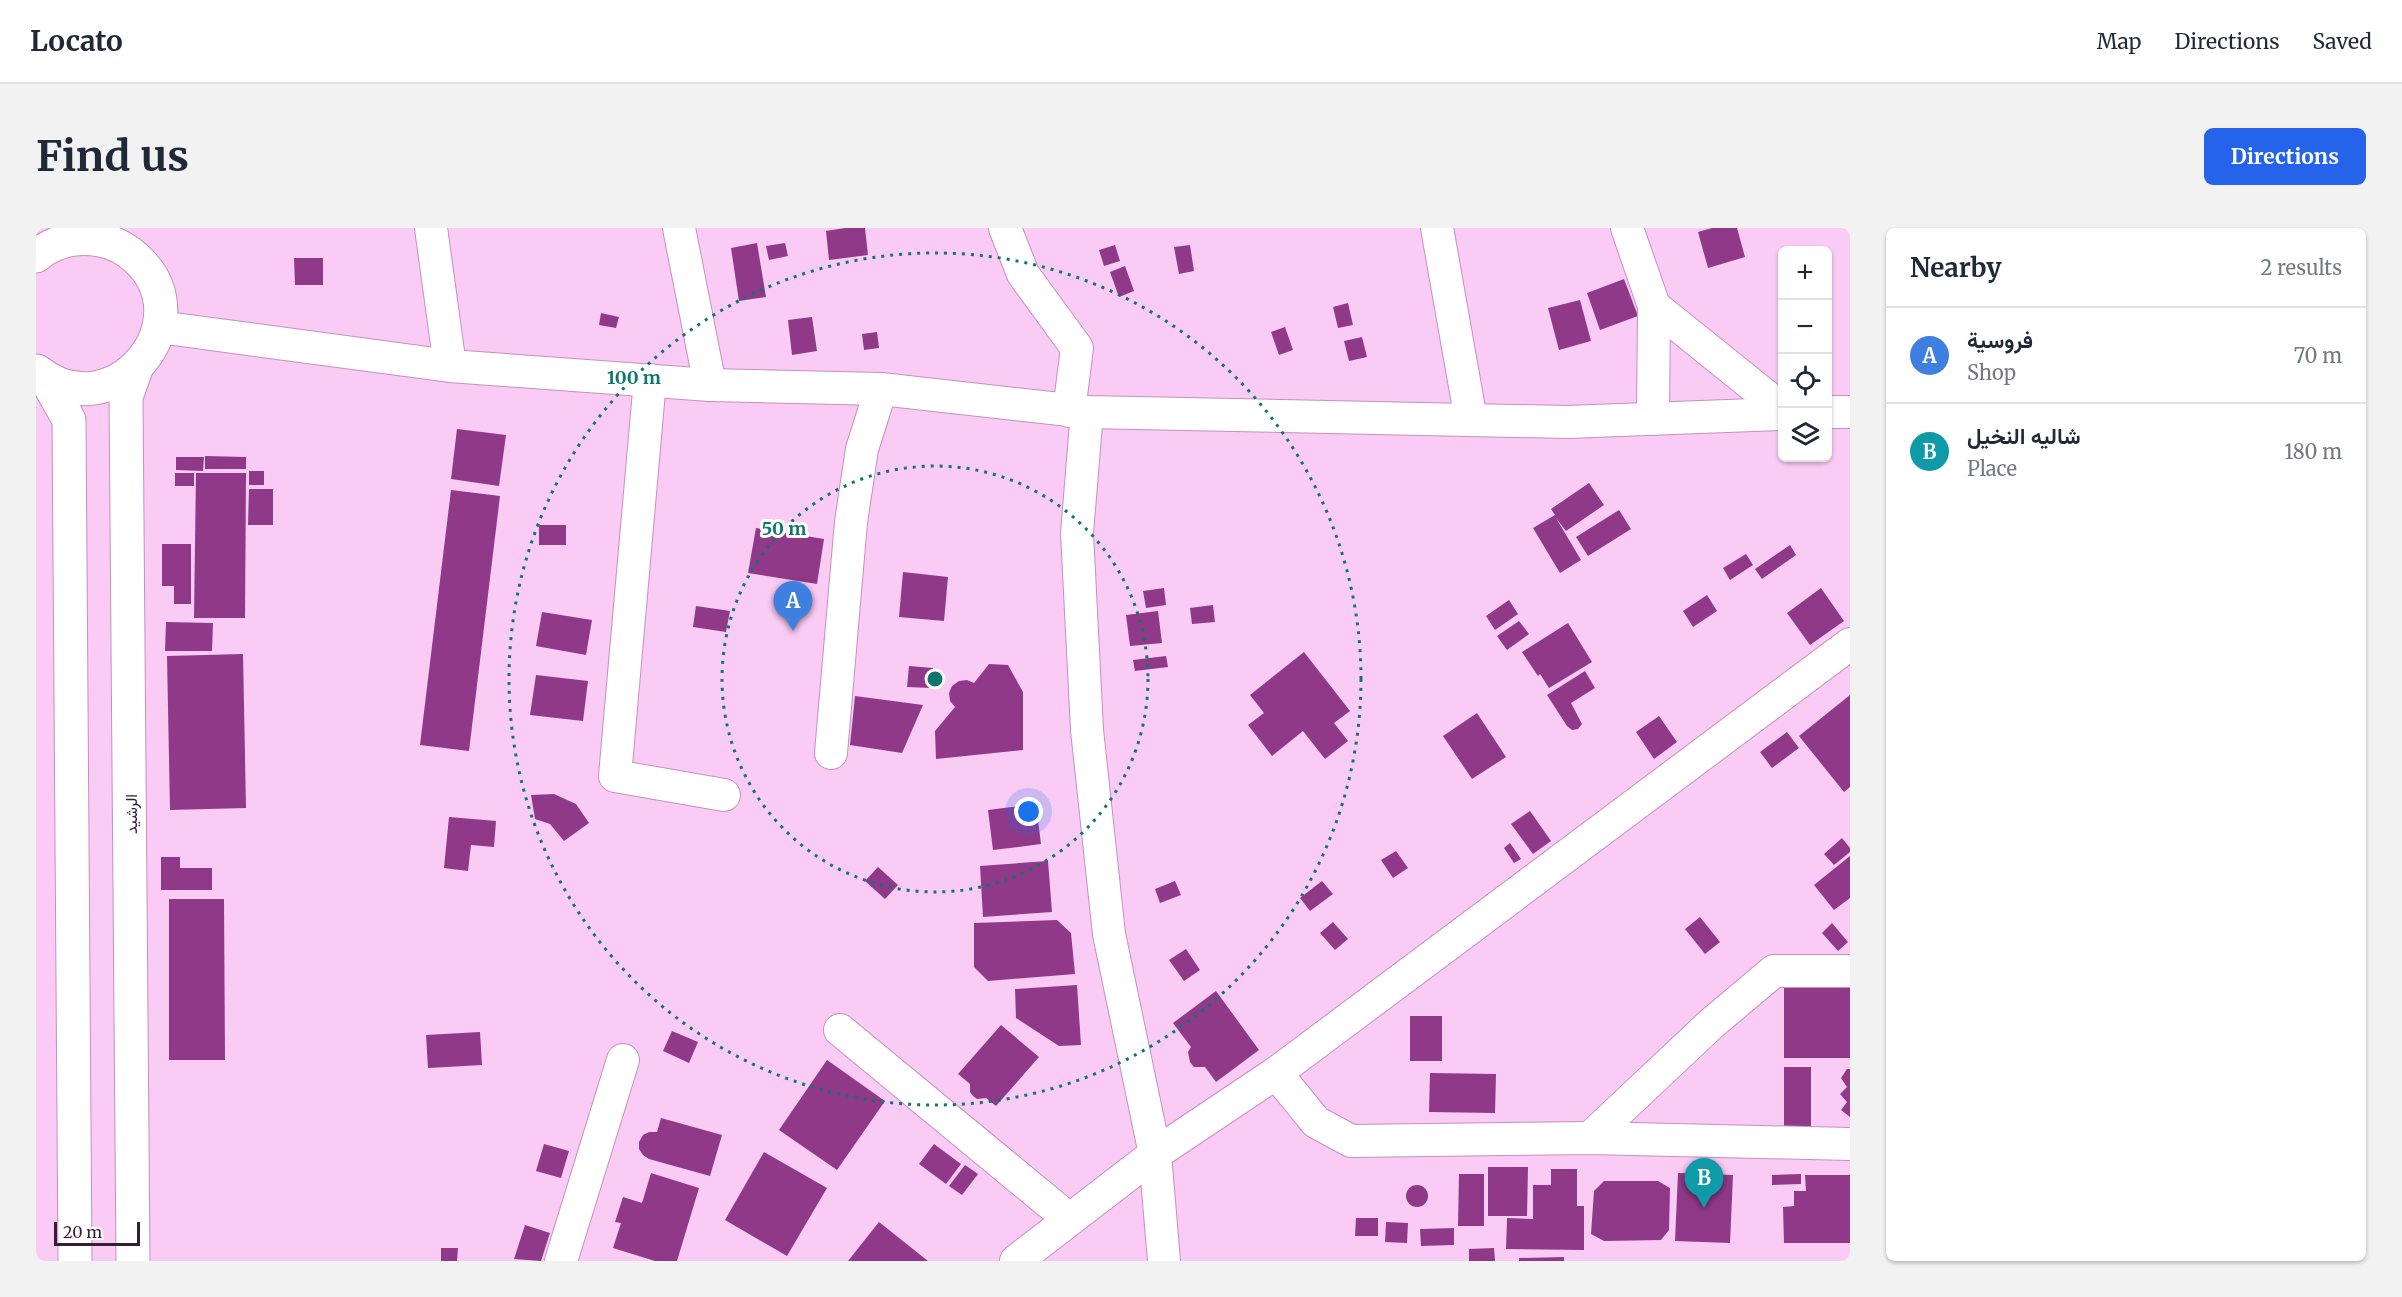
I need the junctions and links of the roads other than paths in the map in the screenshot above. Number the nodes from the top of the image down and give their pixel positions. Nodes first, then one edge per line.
1 (431, 228) edge
2 (679, 228) edge
3 (1005, 228) edge
4 (1437, 228) edge
5 (1627, 228) edge
6 (105, 234) edge
7 (40, 245) edge
8 (1654, 306) junction
9 (159, 327) junction
10 (450, 366) junction
11 (136, 369) junction
12 (41, 375) edge
13 (650, 380) junction
14 (710, 385) junction
15 (881, 389) junction
16 (1781, 408) edge
17 (1078, 412) junction
18 (1832, 412) edge
19 (1850, 412) edge
20 (1778, 414) edge
21 (1653, 419) junction
22 (1471, 420) junction
23 (1850, 644) edge
24 (831, 753) dead end
25 (724, 795) dead end
26 (1850, 971) edge
27 (840, 1030) dead end
28 (623, 1060) dead end
29 (1276, 1073) junction
30 (1590, 1138) junction
31 (1850, 1144) edge
32 (1155, 1154) junction
33 (1069, 1219) junction
34 (75, 1261) edge
35 (133, 1261) edge
36 (561, 1261) edge
37 (1016, 1261) edge
38 (1164, 1261) edge

1 - 10 street
2 - 14 street
3 - 17 street
4 - 22 street
5 - 8 street
6 - 7 main road
6 - 9 main road
8 - 16 street
8 - 21 street
9 - 10 street
9 - 11 main road
10 - 13 street
11 - 12 main road
11 - 35 main road, الرشيد
12 - 34 main road
13 - 14 street
13 - 25 street
14 - 15 street
15 - 17 street
15 - 24 street
17 - 22 street
17 - 32 street
18 - 19 street
20 - 21 street
21 - 22 street
23 - 29 street
26 - 30 street
27 - 33 street
28 - 36 street
29 - 30 street
29 - 32 street
30 - 31 street
32 - 33 street
32 - 38 street
33 - 37 street

